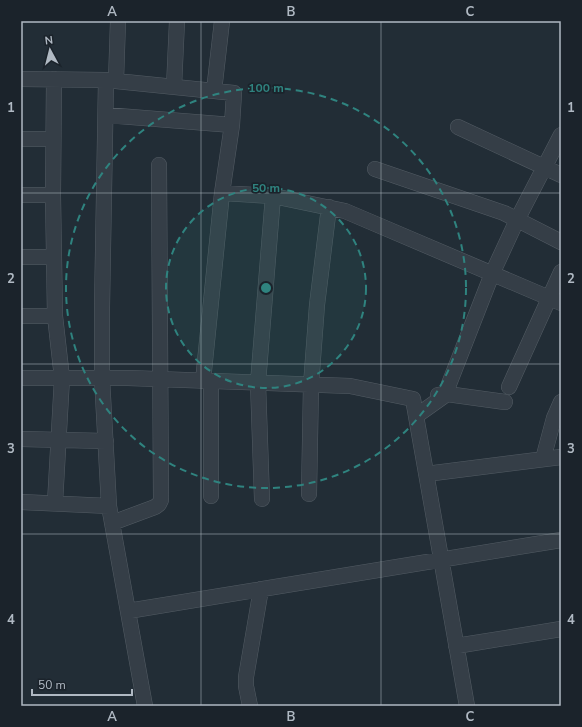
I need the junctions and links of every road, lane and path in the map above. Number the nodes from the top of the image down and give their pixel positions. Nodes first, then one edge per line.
1 (118, 21) edge
2 (177, 21) edge
3 (222, 21) edge
4 (21, 79) edge
5 (54, 79) junction
6 (111, 80) junction
7 (174, 87) junction
8 (214, 91) junction
9 (106, 115) junction
10 (232, 125) junction
11 (458, 127) dead end
12 (561, 136) edge
13 (21, 139) edge
14 (53, 139) junction
15 (159, 165) dead end
16 (544, 167) junction
17 (375, 169) dead end
18 (561, 175) edge
19 (222, 192) junction
20 (53, 195) junction
21 (21, 196) edge
22 (273, 196) junction
23 (328, 207) junction
24 (517, 220) junction
25 (561, 242) edge
26 (21, 257) edge
27 (54, 257) junction
28 (561, 272) edge
29 (492, 274) junction
30 (556, 301) edge
31 (21, 316) edge
32 (55, 316) junction
33 (21, 378) edge
34 (62, 378) junction
35 (102, 378) junction
36 (159, 379) junction
37 (207, 381) junction
38 (258, 383) junction
39 (311, 384) junction
40 (509, 386) dead end
41 (447, 394) junction
42 (413, 399) junction
43 (505, 402) dead end
44 (561, 402) edge
45 (416, 416) junction
46 (21, 439) edge
47 (58, 440) junction
48 (106, 441) junction
49 (561, 457) edge
50 (543, 459) junction
51 (426, 474) junction
52 (309, 494) dead end
53 (211, 496) dead end
54 (262, 499) dead end
55 (21, 502) edge
56 (55, 503) junction
57 (110, 506) junction
58 (112, 523) junction
59 (561, 540) edge
60 (441, 560) junction
61 (261, 589) junction
62 (128, 611) junction
63 (561, 628) edge
64 (456, 646) junction
65 (145, 706) edge
66 (250, 706) edge
67 (467, 706) edge

1 - 6 street
2 - 7 street
3 - 8 street
4 - 5 street
5 - 6 street
5 - 14 street
6 - 7 street
6 - 9 street
7 - 8 street
8 - 10 street
9 - 10 street
9 - 35 street
10 - 19 street
11 - 16 street
12 - 16 street
13 - 14 street
14 - 20 street
15 - 36 street
16 - 18 street
16 - 24 street
17 - 24 street
19 - 22 street
19 - 37 street
20 - 21 street
20 - 27 street
22 - 23 street
22 - 38 street
23 - 29 street
23 - 39 street
24 - 25 street
24 - 29 street
26 - 27 street
27 - 32 street
28 - 30 street
29 - 30 street
29 - 41 street
30 - 40 street
31 - 32 street
32 - 34 street
33 - 34 street
34 - 35 street
34 - 47 street
35 - 36 street
35 - 48 street
36 - 37 street
36 - 58 street
37 - 38 street
37 - 53 street
38 - 39 street
38 - 54 street
39 - 42 street
39 - 52 street
41 - 42 street
41 - 43 street
41 - 45 street
42 - 45 street
44 - 50 street
45 - 51 street
46 - 47 street
47 - 48 street
47 - 56 street
48 - 57 street
49 - 50 street
50 - 51 street
51 - 60 street
55 - 56 street
56 - 57 street
57 - 58 street
58 - 62 street
59 - 60 street
60 - 61 street
60 - 64 street
61 - 62 street
61 - 66 street
62 - 65 street
63 - 64 street
64 - 67 street

